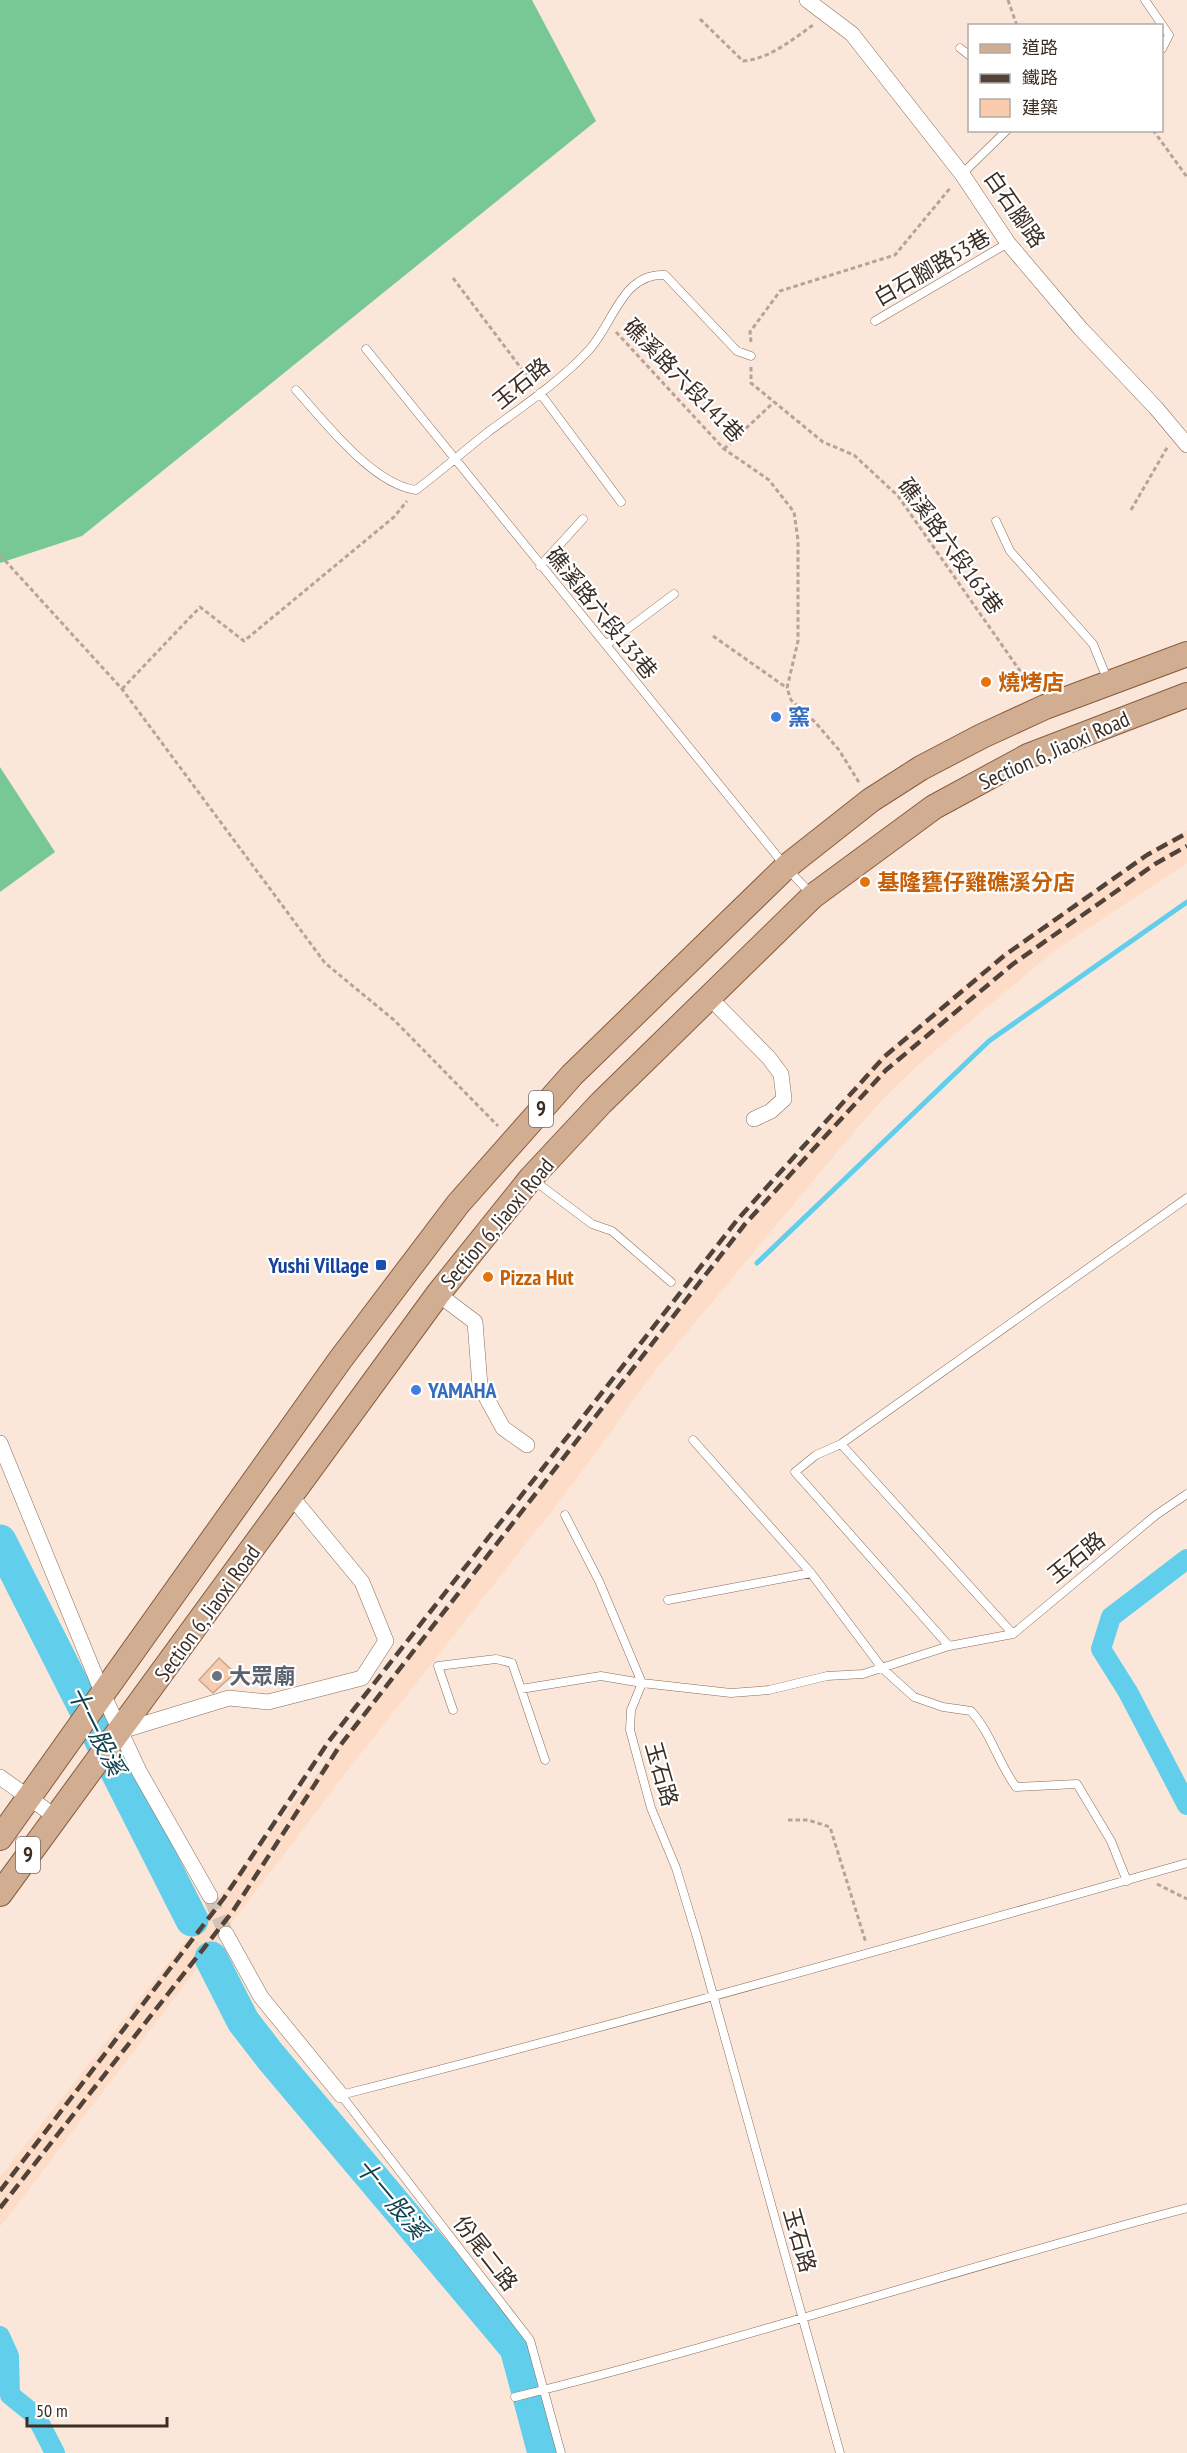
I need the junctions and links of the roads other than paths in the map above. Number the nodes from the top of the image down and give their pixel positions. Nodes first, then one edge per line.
1 (807, 0) edge
2 (1145, 0) edge
3 (1161, 24) edge
4 (1163, 26) edge
5 (1163, 46) edge
6 (960, 48) dead end
7 (968, 55) edge
8 (1005, 132) edge
9 (962, 174) junction
10 (1008, 243) junction
11 (875, 321) dead end
12 (366, 349) dead end
13 (751, 356) road end
14 (296, 390) dead end
15 (540, 393) junction
16 (1187, 445) edge
17 (453, 459) junction
18 (621, 502) dead end
19 (583, 519) dead end
20 (996, 521) dead end
21 (540, 566) junction
22 (674, 594) dead end
23 (606, 645) junction
24 (1187, 654) edge
25 (1119, 679) junction
26 (1187, 695) edge
27 (786, 867) junction
28 (813, 896) junction
29 (708, 996) junction
30 (754, 1119) dead end
31 (531, 1178) junction
32 (1187, 1198) edge
33 (671, 1282) dead end
34 (438, 1294) junction
35 (693, 1440) dead end
36 (0, 1443) edge
37 (841, 1444) junction
38 (526, 1445) dead end
39 (1187, 1494) edge
40 (291, 1496) junction
41 (565, 1515) dead end
42 (811, 1573) junction
43 (669, 1600) dead end
44 (1013, 1634) junction
45 (949, 1646) junction
46 (882, 1668) junction
47 (642, 1683) junction
48 (521, 1689) junction
49 (99, 1696) junction
50 (453, 1710) dead end
51 (118, 1735) junction
52 (545, 1760) dead end
53 (0, 1777) edge
54 (29, 1799) junction
55 (56, 1817) junction
56 (0, 1838) edge
57 (1187, 1863) edge
58 (1127, 1881) junction
59 (0, 1894) edge
60 (210, 1896) tunnel mouth
61 (226, 1934) tunnel mouth
62 (712, 1995) junction
63 (341, 2095) junction
64 (1187, 2208) edge
65 (804, 2319) junction
66 (545, 2390) junction
67 (515, 2397) dead end
68 (561, 2453) edge
69 (840, 2453) edge

1 - 9 street, 白石腳路
2 - 3 lane
4 - 5 lane
6 - 7 lane
8 - 9 lane
9 - 10 street, 白石腳路
10 - 11 lane, 白石腳路53巷
10 - 16 street, 白石腳路
12 - 17 lane, 礁溪路六段133巷
13 - 15 lane, 玉石路
14 - 17 lane, 玉石路
15 - 17 lane, 玉石路
15 - 18 lane
17 - 21 lane, 礁溪路六段133巷
19 - 21 lane
20 - 25 lane
21 - 23 lane, 礁溪路六段133巷
22 - 23 lane
23 - 27 lane, 礁溪路六段133巷
24 - 25 main road, 9
25 - 27 main road, Section 6, Jiaoxi Road / 9
26 - 28 main road, Section 6, Jiaoxi Road / 9
27 - 28 lane, 礁溪路六段133巷
27 - 49 main road, Section 6, Jiaoxi Road / 9
28 - 29 main road, Section 6, Jiaoxi Road / 9
29 - 30 street
29 - 31 main road, Section 6, Jiaoxi Road / 9
31 - 33 lane
31 - 34 main road, Section 6, Jiaoxi Road / 9
32 - 37 lane
34 - 38 street
34 - 40 main road, Section 6, Jiaoxi Road / 9
35 - 42 lane
36 - 49 street
37 - 44 lane
37 - 45 lane
39 - 44 lane, 玉石路
40 - 51 main road, Section 6, Jiaoxi Road / 9
40 - 51 street
41 - 47 lane
42 - 43 lane
42 - 46 lane
44 - 45 lane, 玉石路
45 - 46 lane, 玉石路
46 - 47 lane, 玉石路
46 - 58 lane
47 - 48 lane
47 - 62 lane, 玉石路
48 - 50 lane
48 - 52 lane
49 - 51 street
49 - 54 main road, Section 6, Jiaoxi Road / 9
51 - 55 main road, Section 6, Jiaoxi Road / 9
51 - 60 street
53 - 54 street
54 - 55 street
54 - 56 main road, Section 6, Jiaoxi Road / 9
55 - 59 main road, Section 6, Jiaoxi Road / 9
57 - 58 lane
58 - 62 lane
61 - 63 street
62 - 63 lane
62 - 65 lane, 玉石路
63 - 66 lane, 份尾二路
64 - 65 lane
65 - 66 lane
65 - 69 lane, 玉石路
66 - 67 lane
66 - 68 lane, 份尾二路

